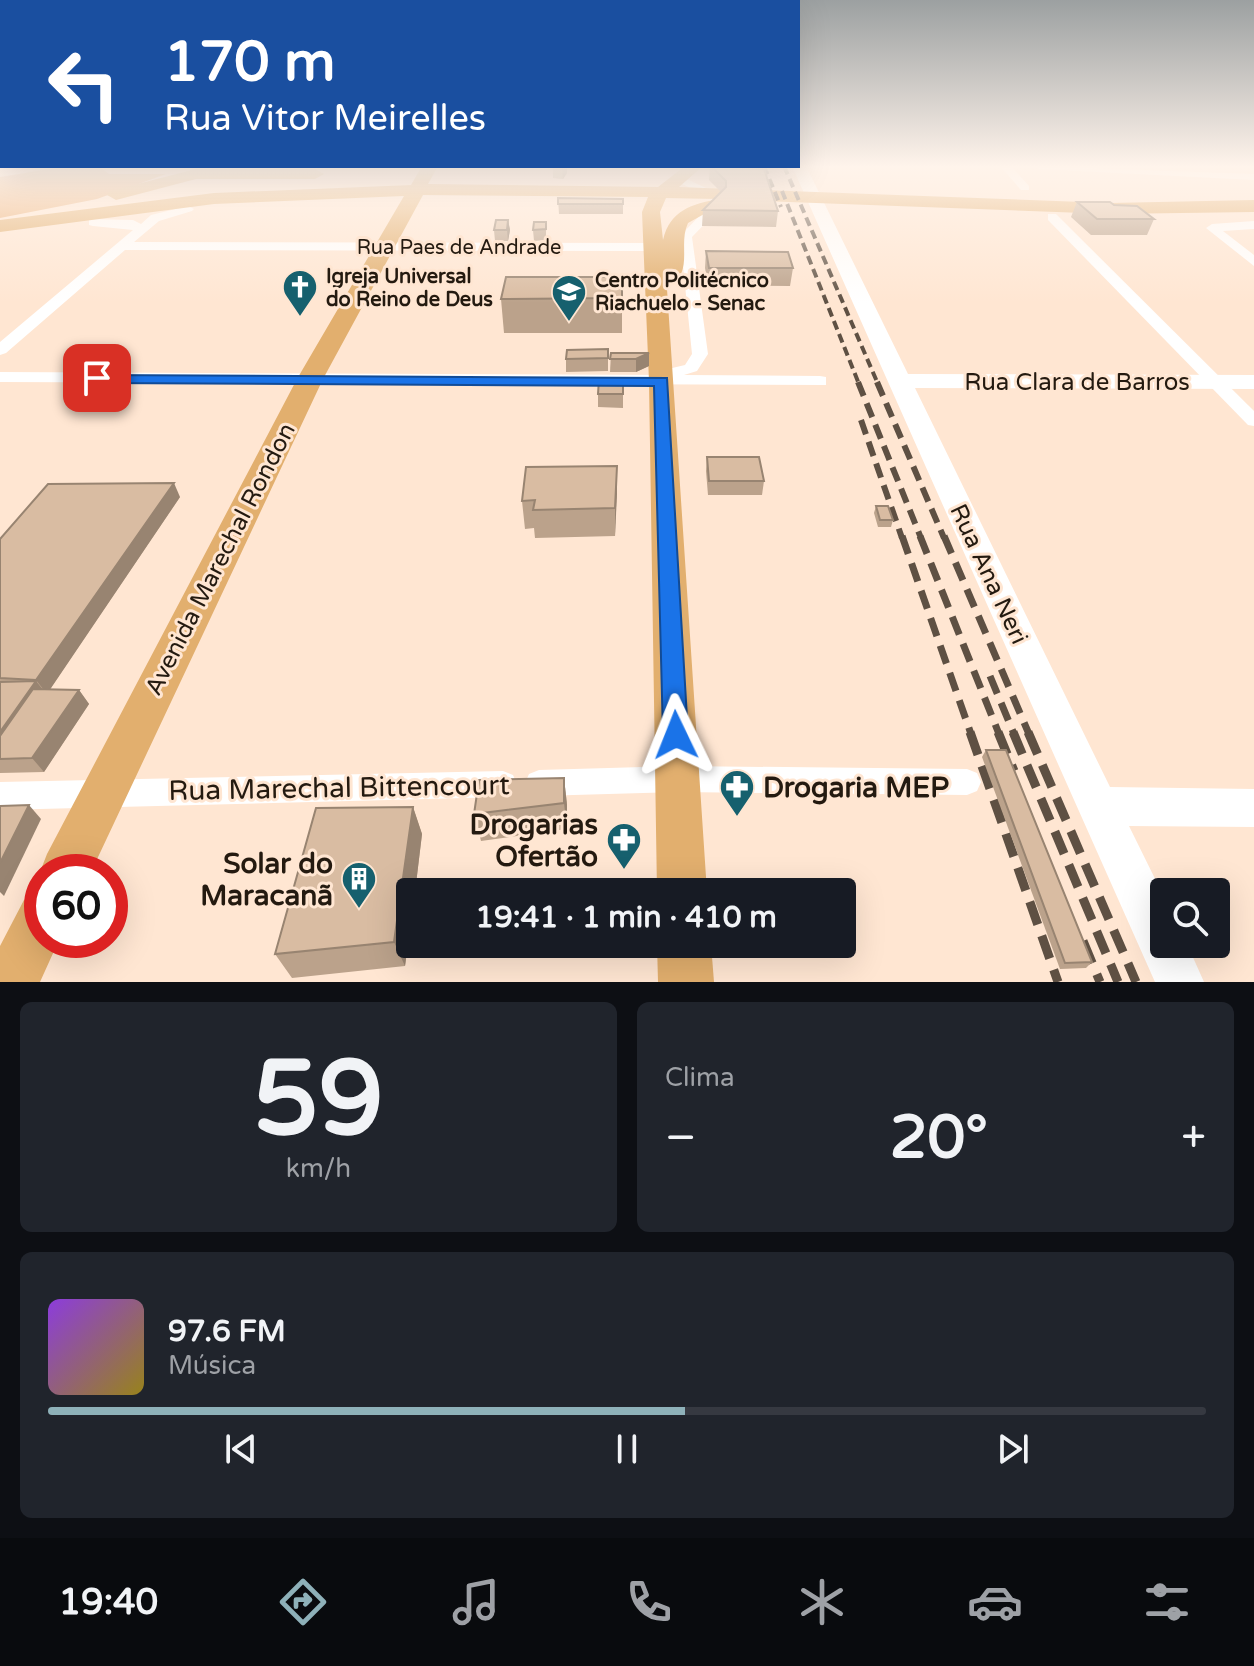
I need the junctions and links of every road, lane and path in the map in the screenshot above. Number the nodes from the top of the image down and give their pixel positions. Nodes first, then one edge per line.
1 (56, 212) edge
2 (129, 212) edge
3 (152, 212) edge
4 (178, 212) edge
5 (399, 212) edge
6 (652, 212) edge
7 (695, 212) edge
8 (710, 212) edge
9 (820, 212) edge
10 (100, 216) junction
11 (1052, 217) dead end
12 (1254, 225) edge
13 (0, 228) edge
14 (141, 230) junction
15 (121, 246) junction
16 (385, 247) junction
17 (653, 247) junction
18 (1254, 262) edge
19 (0, 350) edge
20 (0, 377) edge
21 (668, 377) junction
22 (310, 379) junction
23 (820, 381) dead end
24 (899, 381) junction
25 (1215, 382) junction
26 (1254, 382) edge
27 (1254, 421) edge
28 (678, 779) junction
29 (967, 782) dead end
30 (104, 792) junction
31 (0, 796) edge
32 (1098, 806) junction
33 (1254, 808) edge
34 (74, 854) edge
35 (682, 878) edge
36 (24, 955) edge
37 (685, 958) edge
38 (11, 982) edge
39 (686, 982) edge
40 (1180, 982) edge

1 - 13 main road
2 - 10 main road
3 - 10 main road
4 - 14 street
5 - 16 main road, Avenida Marechal Rondon
6 - 17 main road
7 - 21 main road
8 - 21 street
9 - 24 main road, Rua Ana Neri
10 - 13 main road
10 - 14 street
11 - 25 street
12 - 18 street
14 - 15 street
15 - 16 street, Rua Paes de Andrade
15 - 19 street
16 - 17 street, Rua Paes de Andrade
16 - 22 main road, Avenida Marechal Rondon
17 - 21 main road
20 - 22 street
21 - 22 street
21 - 23 street
21 - 28 main road
22 - 30 main road, Avenida Marechal Rondon
24 - 25 main road, Rua Clara de Barros
24 - 32 main road, Rua Ana Neri
25 - 26 main road, Rua Clara de Barros
25 - 27 street
28 - 29 street, Rua Marechal Bittencourt
28 - 30 street, Rua Marechal Bittencourt
28 - 35 main road
30 - 31 street, Rua Marechal Bittencourt
30 - 34 main road, Avenida Marechal Rondon
32 - 33 main road
32 - 40 main road, Rua Ana Neri
36 - 38 main road
37 - 39 main road

